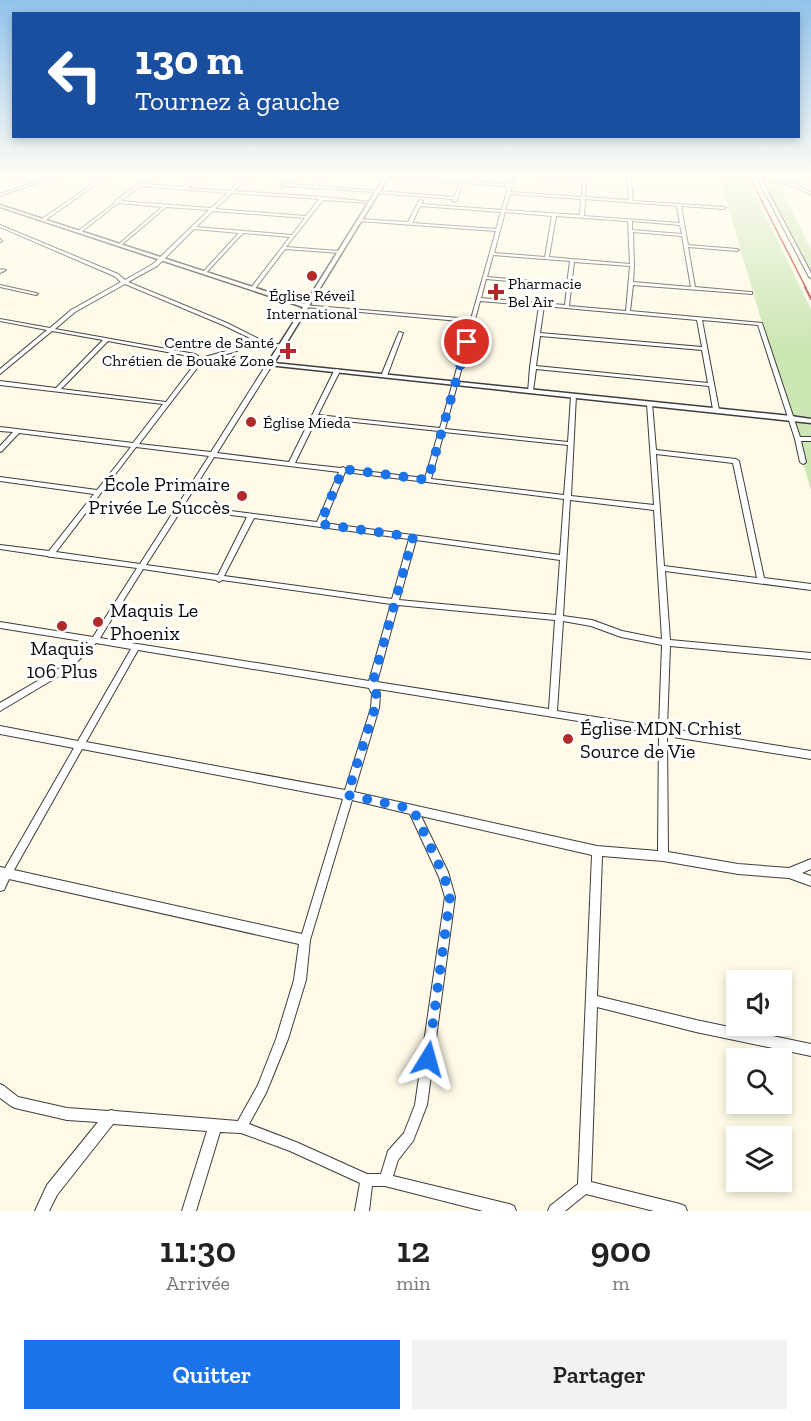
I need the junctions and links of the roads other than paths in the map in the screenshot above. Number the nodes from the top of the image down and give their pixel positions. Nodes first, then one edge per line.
1 (242, 232) edge
2 (15, 233) edge
3 (81, 233) edge
4 (134, 233) edge
5 (189, 233) edge
6 (249, 233) edge
7 (296, 233) edge
8 (351, 233) edge
9 (497, 233) edge
10 (551, 233) edge
11 (630, 233) edge
12 (650, 233) edge
13 (788, 233) edge
14 (684, 235) joint
15 (293, 236) junction
16 (120, 245) junction
17 (686, 246) junction
18 (284, 248) junction
19 (737, 250) dead end
20 (339, 252) junction
21 (492, 254) junction
22 (160, 258) junction
23 (547, 258) junction
24 (572, 260) junction
25 (632, 265) junction
26 (206, 273) junction
27 (811, 277) edge
28 (485, 278) junction
29 (124, 282) junction
30 (630, 283) junction
31 (569, 285) junction
32 (0, 286) edge
33 (693, 288) junction
34 (252, 289) junction
35 (750, 293) dead end
36 (36, 294) dead end
37 (479, 299) junction
38 (542, 304) junction
39 (305, 306) junction
40 (567, 307) junction
41 (628, 312) junction
42 (699, 318) junction
43 (0, 320) edge
44 (473, 321) junction
45 (48, 330) junction
46 (401, 333) dead end
47 (538, 334) junction
48 (107, 339) junction
49 (256, 341) junction
50 (280, 346) junction
51 (705, 349) junction
52 (200, 359) junction
53 (270, 364) junction
54 (533, 367) junction
55 (337, 371) junction
56 (0, 372) edge
57 (384, 376) junction
58 (0, 383) edge
59 (455, 384) junction
60 (711, 384) junction
61 (57, 390) junction
62 (530, 391) junction
63 (574, 396) junction
64 (165, 403) junction
65 (650, 404) junction
66 (716, 410) junction
67 (315, 416) junction
68 (791, 417) junction
69 (811, 422) edge
70 (0, 429) edge
71 (443, 430) junction
72 (18, 431) junction
73 (798, 439) junction
74 (811, 439) edge
75 (134, 444) junction
76 (571, 444) junction
77 (0, 450) edge
78 (654, 452) junction
79 (212, 453) junction
80 (803, 462) dead end
81 (292, 463) junction
82 (343, 469) junction
83 (0, 479) edge
84 (428, 480) junction
85 (98, 492) junction
86 (566, 498) junction
87 (179, 506) junction
88 (657, 508) junction
89 (252, 515) junction
90 (320, 524) junction
91 (413, 537) junction
92 (0, 547) edge
93 (50, 555) junction
94 (563, 558) junction
95 (141, 567) junction
96 (661, 568) junction
97 (219, 579) junction
98 (761, 581) junction
99 (811, 587) edge
100 (396, 602) junction
101 (561, 618) junction
102 (0, 625) edge
103 (95, 640) junction
104 (666, 643) junction
105 (136, 647) junction
106 (811, 656) edge
107 (372, 685) junction
108 (0, 707) edge
109 (553, 713) junction
110 (0, 730) edge
111 (663, 732) junction
112 (82, 744) junction
113 (811, 755) edge
114 (347, 795) junction
115 (413, 809) junction
116 (597, 851) junction
117 (663, 856) junction
118 (811, 864) edge
119 (3, 873) edge
120 (789, 873) junction
121 (811, 881) edge
122 (0, 886) edge
123 (305, 940) junction
124 (591, 1000) junction
125 (811, 1050) edge
126 (0, 1090) edge
127 (111, 1116) junction
128 (215, 1126) junction
129 (241, 1127) junction
130 (367, 1180) junction
131 (385, 1180) junction
132 (584, 1187) junction
133 (42, 1211) edge
134 (189, 1211) edge
135 (362, 1211) edge
136 (509, 1211) edge
137 (555, 1211) edge
138 (680, 1211) edge

1 - 26 street
2 - 29 street
3 - 16 street
4 - 16 street
5 - 22 street
6 - 15 street
7 - 15 street
8 - 20 street
9 - 21 street
10 - 23 street
11 - 25 street
12 - 14 street
13 - 27 street
14 - 17 street
15 - 18 street
16 - 22 street
17 - 19 street
17 - 33 street
18 - 20 street
18 - 34 street
20 - 39 street
21 - 23 street
21 - 28 street
22 - 26 street
22 - 29 street
23 - 24 street
24 - 25 street
24 - 31 street
25 - 30 street
26 - 34 street
28 - 31 street
28 - 37 street
29 - 45 street
29 - 49 street
30 - 33 street
30 - 41 street
31 - 40 street
32 - 36 street
33 - 35 street
34 - 39 street
37 - 38 street
37 - 44 street
38 - 40 street
38 - 47 street
39 - 44 street
39 - 50 street
40 - 41 street
41 - 42 street
42 - 51 street
42 - 68 street
43 - 45 street
44 - 59 street
45 - 48 street
45 - 56 street
46 - 57 street
47 - 51 street
47 - 54 street
48 - 52 street
48 - 61 street
49 - 50 street
49 - 52 street
50 - 53 street
51 - 60 street
52 - 53 street
52 - 64 street
53 - 55 street
53 - 79 street
54 - 60 street
54 - 62 street
55 - 57 street
55 - 67 street
57 - 59 street
58 - 61 street
59 - 62 street
59 - 71 street
60 - 66 street
61 - 64 street
62 - 63 street
63 - 65 street
63 - 76 street
64 - 75 street
65 - 66 street
65 - 78 street
66 - 68 street
67 - 71 street
67 - 81 street
68 - 69 street
68 - 73 street
70 - 72 street
71 - 76 street
71 - 84 street
72 - 75 street
72 - 77 street
73 - 74 street
73 - 80 street
75 - 79 street
75 - 85 street
76 - 86 street
78 - 88 street
78 - 98 street
79 - 81 street
79 - 87 street
81 - 82 street
82 - 84 street
82 - 90 street
83 - 85 street
84 - 86 street
85 - 93 street
86 - 88 street
86 - 94 street
87 - 89 street
87 - 95 street
88 - 96 street
89 - 90 street
89 - 97 street
90 - 91 street
91 - 94 street
91 - 100 street
92 - 93 street
93 - 95 street
94 - 101 street
95 - 97 street
95 - 103 street
96 - 98 street
96 - 104 street
97 - 100 street
98 - 99 street
100 - 101 street
100 - 107 street
101 - 104 street
101 - 109 street
102 - 103 street
103 - 105 street
103 - 108 street
104 - 106 street
104 - 111 street
105 - 107 street
105 - 112 street
107 - 109 street
107 - 114 street
109 - 111 street
110 - 112 street
111 - 113 street
111 - 117 street
112 - 114 street
112 - 119 street
114 - 115 street
114 - 123 street
115 - 116 street
115 - 131 street
116 - 117 street
116 - 124 street
117 - 120 street
118 - 120 street
119 - 122 street
119 - 123 street
120 - 121 street
123 - 129 street
124 - 125 street
124 - 132 street
126 - 127 street
127 - 128 street
127 - 133 street
128 - 129 street
128 - 134 street
129 - 130 street
130 - 131 street
130 - 135 street
131 - 136 street
132 - 137 street
132 - 138 street

